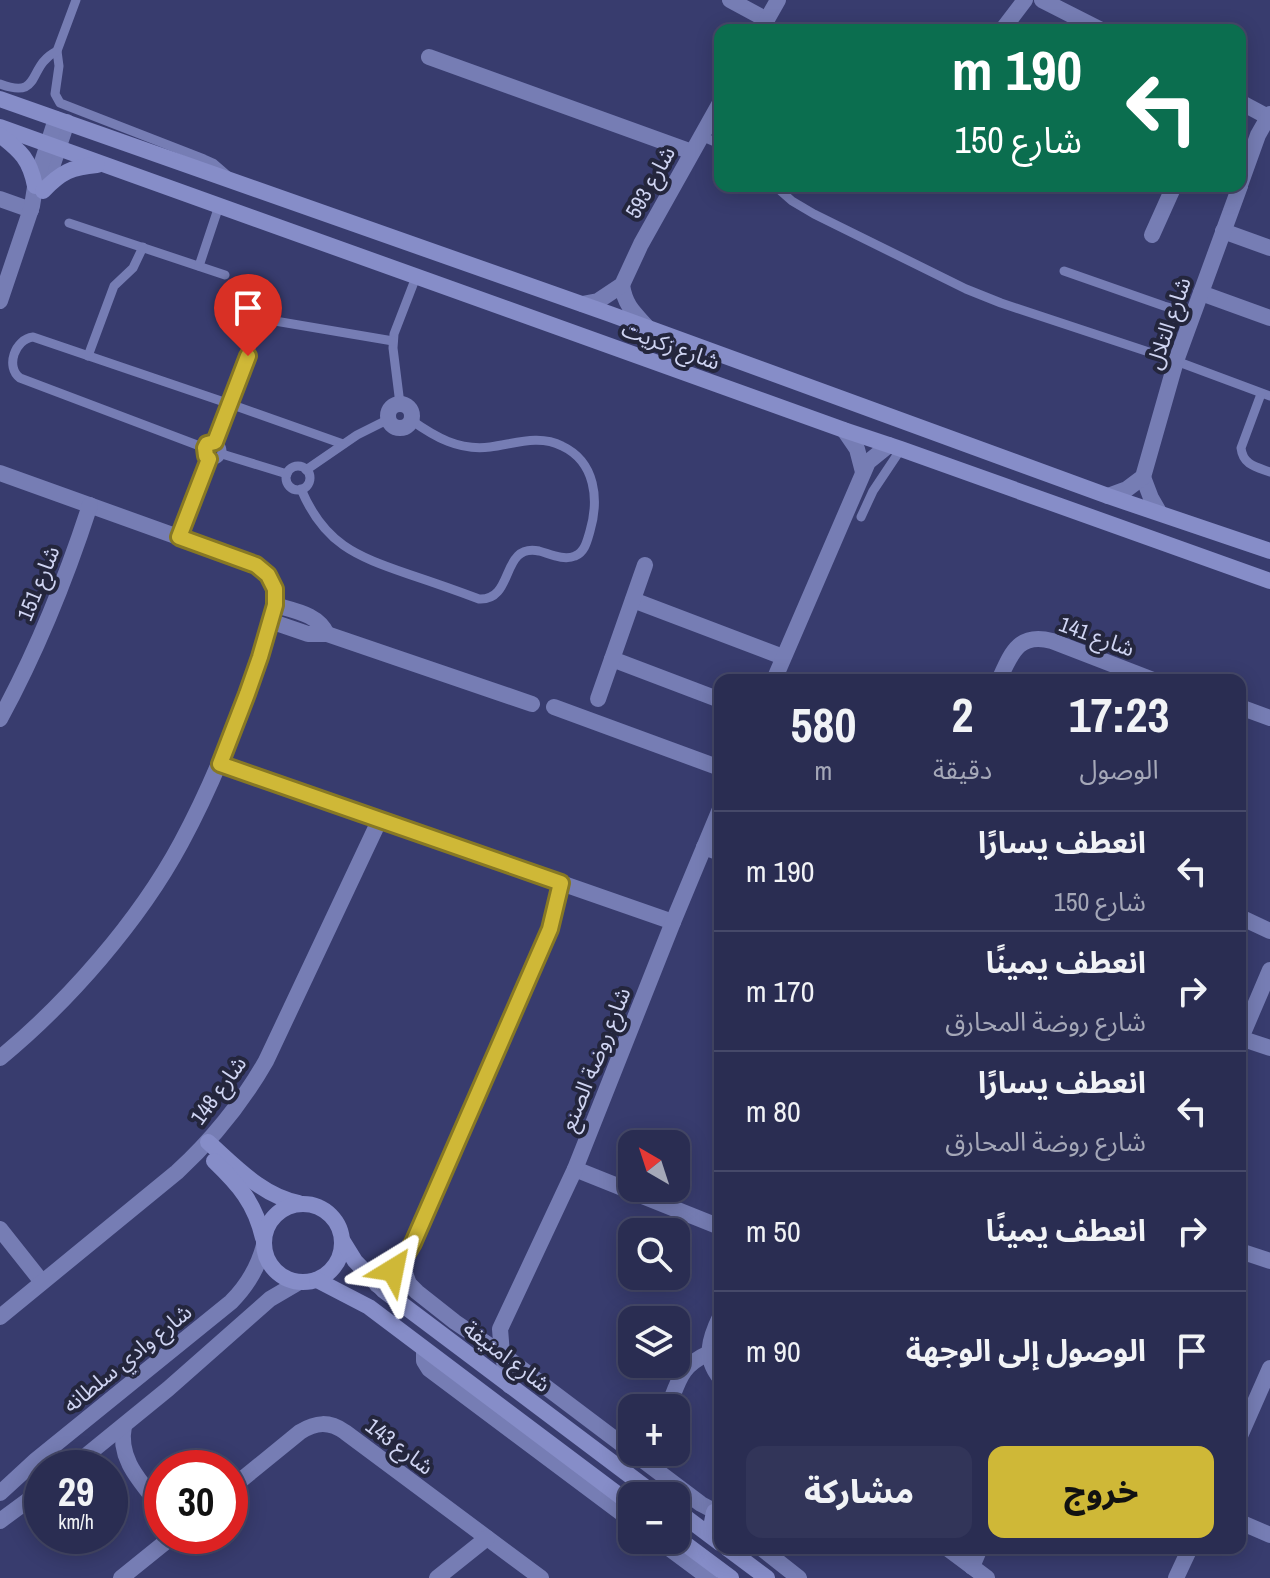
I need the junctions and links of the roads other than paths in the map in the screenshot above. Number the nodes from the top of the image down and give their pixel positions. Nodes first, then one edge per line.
1 (76, 0) edge
2 (730, 0) edge
3 (778, 0) edge
4 (1025, 0) edge
5 (1042, 0) edge
6 (763, 24) edge
7 (765, 24) edge
8 (1008, 24) edge
9 (1089, 24) edge
10 (57, 51) junction
11 (429, 57) dead end
12 (0, 84) edge
13 (0, 99) edge
14 (1246, 105) edge
15 (714, 113) edge
16 (1269, 115) edge
17 (61, 120) junction
18 (0, 127) edge
19 (0, 135) edge
20 (701, 136) junction
21 (714, 141) edge
22 (53, 146) junction
23 (692, 152) junction
24 (103, 164) junction
25 (1246, 168) edge
26 (234, 181) junction
27 (39, 188) junction
28 (782, 192) edge
29 (1171, 192) edge
30 (1237, 192) edge
31 (0, 199) edge
32 (219, 206) junction
33 (32, 208) junction
34 (69, 223) dead end
35 (1223, 231) junction
36 (1152, 235) dead end
37 (143, 247) junction
38 (1270, 248) edge
39 (199, 266) junction
40 (1064, 271) dead end
41 (225, 275) dead end
42 (416, 277) junction
43 (622, 285) junction
44 (1201, 293) junction
45 (0, 299) edge
46 (582, 304) junction
47 (1193, 314) junction
48 (1270, 318) edge
49 (647, 327) junction
50 (393, 341) junction
51 (88, 356) junction
52 (1176, 361) junction
53 (1266, 395) edge
54 (230, 404) junction
55 (400, 404) junction
56 (389, 419) junction
57 (411, 420) junction
58 (844, 430) junction
59 (215, 442) junction
60 (343, 444) junction
61 (895, 447) junction
62 (205, 448) junction
63 (222, 454) junction
64 (209, 459) junction
65 (306, 470) junction
66 (863, 472) junction
67 (1270, 472) edge
68 (0, 473) edge
69 (287, 474) junction
70 (1143, 477) junction
71 (301, 489) junction
72 (1108, 496) junction
73 (90, 505) junction
74 (1159, 512) junction
75 (861, 517) dead end
76 (179, 537) junction
77 (1270, 551) edge
78 (645, 565) dead end
79 (1270, 581) edge
80 (633, 600) junction
81 (273, 613) junction
82 (783, 657) junction
83 (612, 659) junction
84 (776, 674) edge
85 (1002, 674) edge
86 (1137, 674) edge
87 (714, 698) edge
88 (598, 699) dead end
89 (532, 704) dead end
90 (554, 707) dead end
91 (1246, 709) edge
92 (1270, 718) edge
93 (0, 719) edge
94 (220, 764) junction
95 (714, 766) edge
96 (380, 819) junction
97 (712, 850) edge
98 (561, 883) junction
99 (1246, 920) edge
100 (673, 922) junction
101 (1270, 931) edge
102 (1270, 970) edge
103 (1246, 1026) edge
104 (1246, 1040) edge
105 (1270, 1048) edge
106 (0, 1058) edge
107 (204, 1146) junction
108 (575, 1169) junction
109 (304, 1204) junction
110 (714, 1225) edge
111 (0, 1229) edge
112 (342, 1240) junction
113 (264, 1243) junction
114 (1246, 1253) edge
115 (1270, 1261) edge
116 (401, 1262) junction
117 (308, 1281) junction
118 (42, 1282) junction
119 (377, 1285) junction
120 (0, 1317) edge
121 (421, 1320) junction
122 (455, 1322) junction
123 (505, 1322) junction
124 (714, 1330) edge
125 (424, 1349) junction
126 (709, 1353) junction
127 (502, 1354) junction
128 (1270, 1368) edge
129 (714, 1369) edge
130 (510, 1386) junction
131 (673, 1394) edge
132 (1246, 1422) edge
133 (124, 1426) junction
134 (618, 1436) edge
135 (48, 1450) edge
136 (94, 1450) edge
137 (124, 1450) edge
138 (128, 1464) edge
139 (658, 1466) edge
140 (24, 1471) edge
141 (248, 1474) edge
142 (638, 1482) edge
143 (144, 1485) edge
144 (0, 1493) edge
145 (618, 1494) edge
146 (24, 1503) edge
147 (618, 1511) edge
148 (714, 1511) edge
149 (690, 1520) edge
150 (0, 1521) edge
151 (1246, 1525) edge
152 (1270, 1535) edge
153 (487, 1538) junction
154 (714, 1538) edge
155 (690, 1547) edge
156 (151, 1554) edge
157 (677, 1554) edge
158 (735, 1554) edge
159 (769, 1554) edge
160 (955, 1554) edge
161 (977, 1554) edge
162 (1187, 1554) edge
163 (972, 1567) junction
164 (121, 1578) edge
165 (437, 1578) edge
166 (541, 1578) edge
167 (709, 1578) edge
168 (731, 1578) edge
169 (767, 1578) edge
170 (799, 1578) edge
171 (987, 1578) edge
172 (1176, 1578) edge

1 - 10 lane
2 - 6 street
3 - 7 street
4 - 8 street
5 - 9 street
10 - 12 lane
10 - 26 lane
11 - 23 street
13 - 17 street, شارع زكريت
14 - 16 street
15 - 20 street, شارع 593
16 - 25 street, شارع التلال
17 - 22 street
17 - 26 street, شارع زكريت
18 - 22 street, شارع زكريت
19 - 27 street
20 - 21 lane
20 - 23 street, شارع 593
22 - 24 street, شارع زكريت
22 - 27 street
23 - 43 street, شارع 593
24 - 27 street
24 - 32 street, شارع زكريت
26 - 46 street, شارع زكريت
27 - 33 street
28 - 52 lane
29 - 36 street
30 - 35 street, شارع التلال
31 - 33 street
32 - 39 lane
32 - 42 street, شارع زكريت
33 - 45 street
34 - 37 lane
35 - 38 street
35 - 44 street, شارع التلال
37 - 39 lane
37 - 51 lane
39 - 41 lane
40 - 47 lane
42 - 50 lane
42 - 58 street, شارع زكريت
43 - 46 street
43 - 49 street
44 - 47 street, شارع التلال
44 - 48 street
46 - 49 street, شارع زكريت
47 - 52 street, شارع التلال
49 - 72 street, شارع زكريت
50 - 54 lane
50 - 55 lane
51 - 54 lane
51 - 62 lane
52 - 53 lane
52 - 70 street, شارع التلال
53 - 67 lane
54 - 59 lane
54 - 60 lane
55 - 56 street
55 - 57 street
56 - 57 street
56 - 60 lane
57 - 71 lane
58 - 61 street, شارع زكريت
58 - 66 street
59 - 62 lane
59 - 63 lane
60 - 65 lane
61 - 66 street
61 - 75 lane
61 - 79 street, شارع زكريت
62 - 64 lane
63 - 64 lane
63 - 69 lane
64 - 76 lane
65 - 69 lane
65 - 71 lane
66 - 82 street
68 - 73 street
69 - 71 lane
70 - 72 street
70 - 74 street
72 - 74 street, شارع زكريت
73 - 76 street
73 - 93 street, شارع 151
74 - 77 street, شارع زكريت
76 - 81 street
78 - 80 street
80 - 82 street
80 - 83 street
81 - 89 street
81 - 94 street
82 - 84 street
83 - 87 street
83 - 88 street
85 - 86 street, شارع 141
90 - 95 street
91 - 92 street
94 - 96 street
94 - 106 street
96 - 98 street
96 - 107 street, شارع 148
97 - 100 street, شارع روضة الصنع
98 - 100 street
98 - 116 street
99 - 101 street
100 - 108 street, شارع روضة الصنع
102 - 103 street
104 - 105 street
107 - 109 street
107 - 113 street
107 - 118 street, شارع 148
108 - 110 street
108 - 123 street, شارع روضة الصنع
109 - 112 street
109 - 113 street
111 - 118 street
112 - 117 street
112 - 119 street, شارع امنيفة
113 - 117 street
113 - 135 street, شارع وادي سلطانه
114 - 115 street
116 - 119 street
116 - 122 street
117 - 125 street, شارع امنيفة
117 - 133 street
118 - 120 street, شارع 148
119 - 121 street, شارع امنيفة
121 - 122 street
121 - 130 street, شارع امنيفة
122 - 123 street
122 - 127 street
123 - 127 street, شارع روضة الصنع
124 - 126 street
125 - 145 street, شارع امنيفة
125 - 147 street
126 - 129 street
126 - 131 street
127 - 130 street, شارع روضة الصنع
127 - 134 street
128 - 132 street
130 - 142 street, شارع امنيفة
133 - 136 street
133 - 137 street
138 - 143 street
139 - 148 street
140 - 144 street, شارع وادي سلطانه
141 - 153 street, شارع 143
146 - 150 street
149 - 154 street
151 - 152 street
153 - 165 street
153 - 166 street, شارع 143
155 - 168 street
156 - 164 street
157 - 167 street
158 - 169 street
159 - 170 street
160 - 163 street
161 - 163 street
162 - 172 street
163 - 171 street

